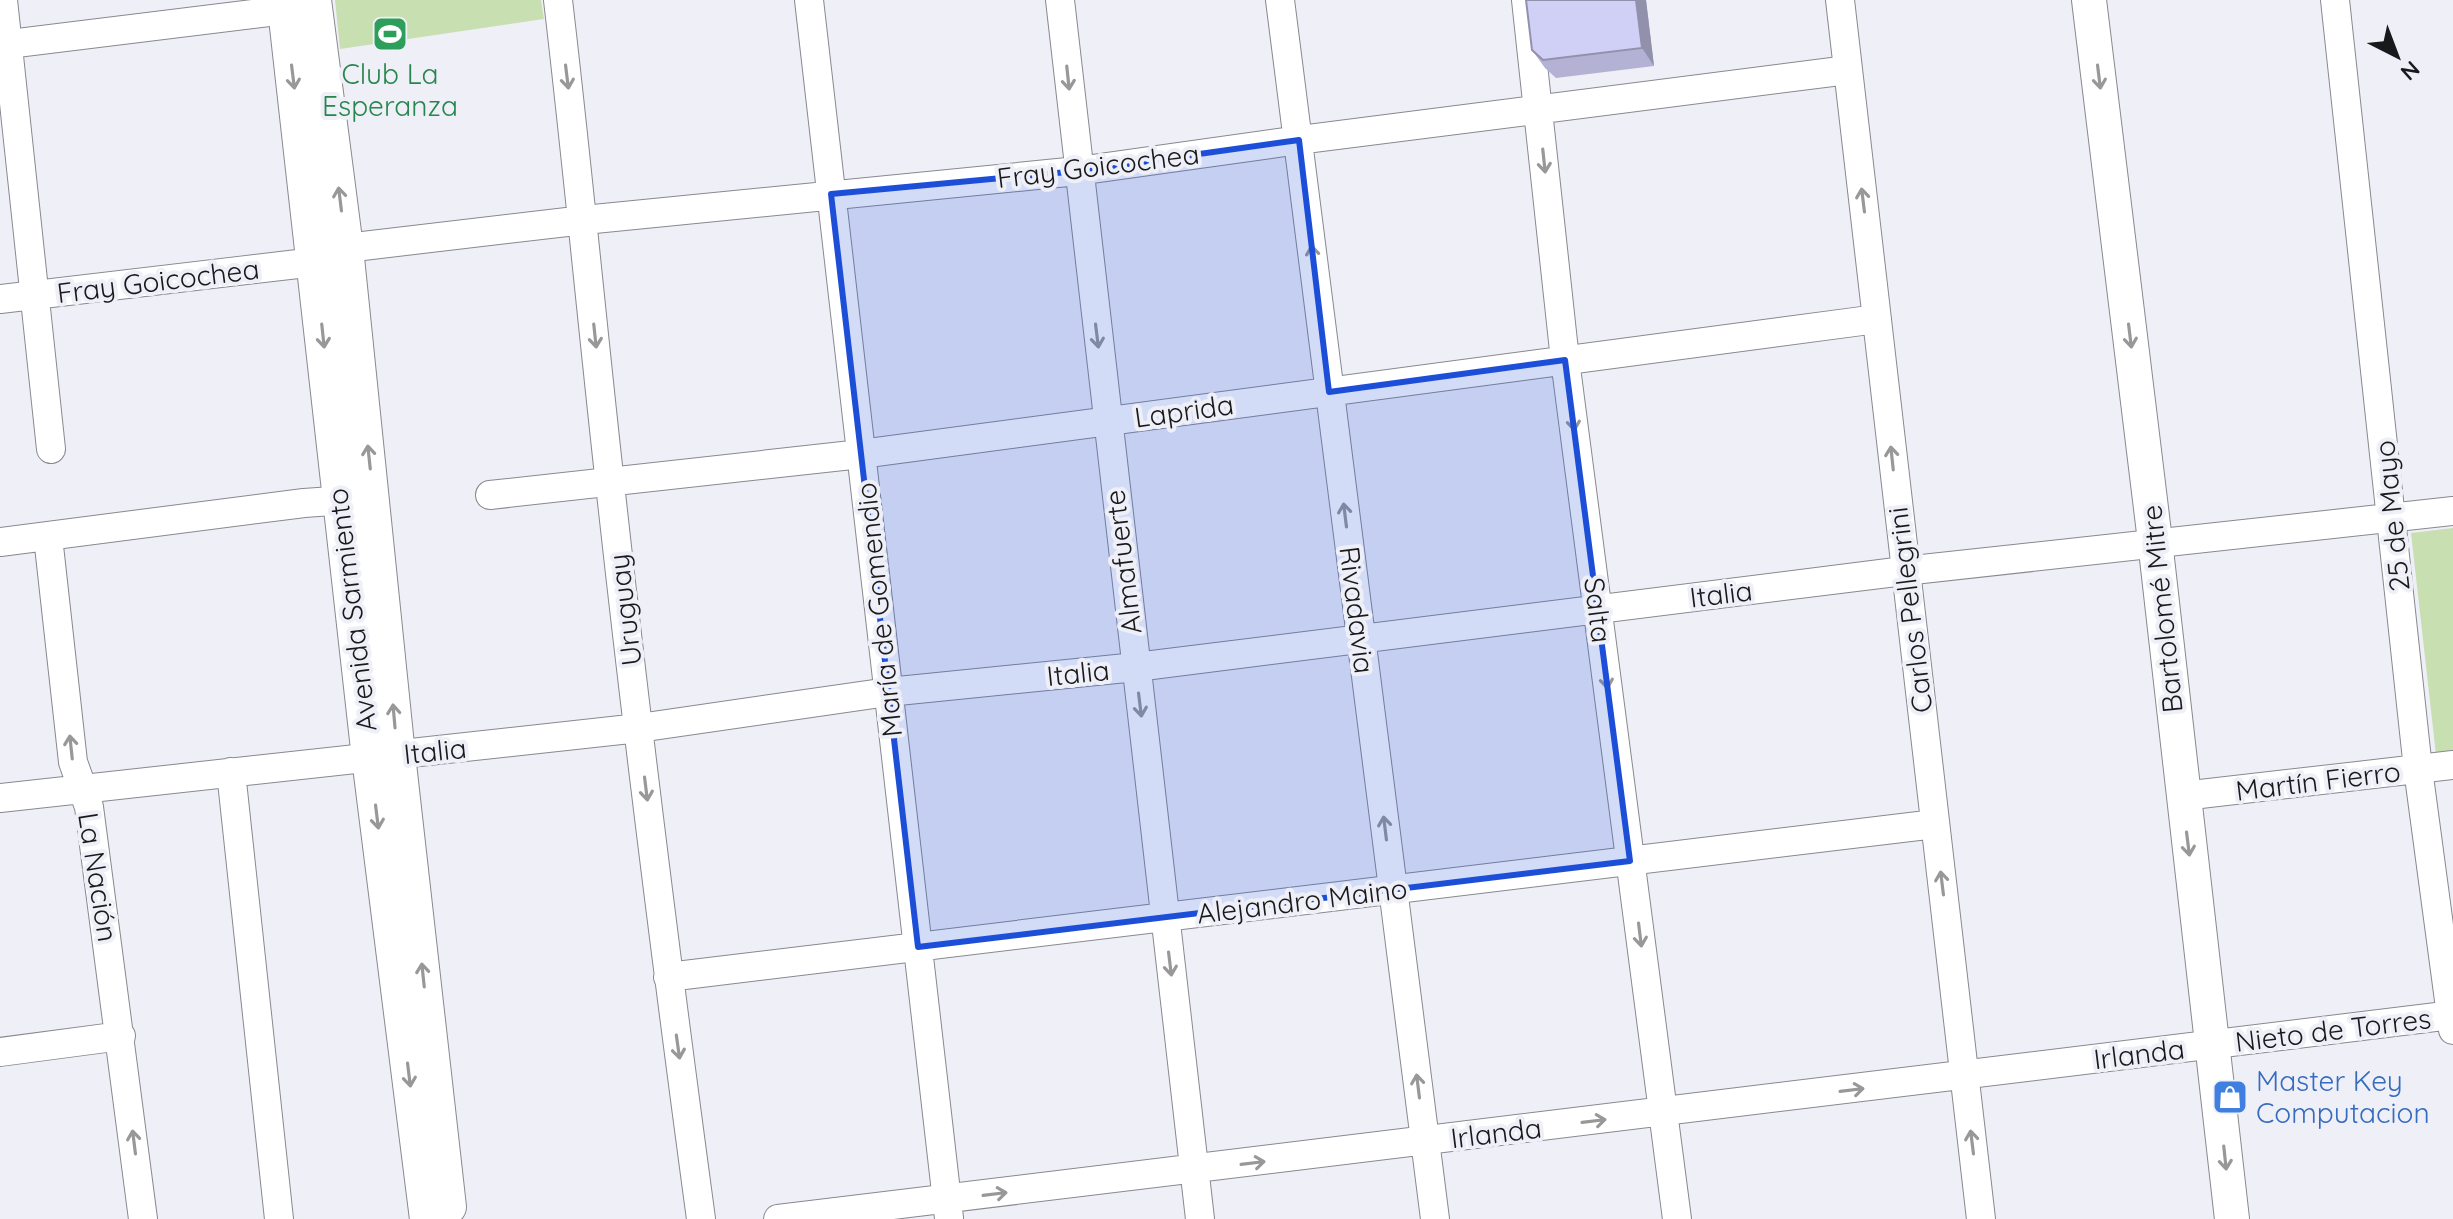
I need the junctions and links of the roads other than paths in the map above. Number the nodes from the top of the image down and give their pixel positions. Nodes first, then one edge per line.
1 (3, 0) edge
2 (558, 0) edge
3 (809, 0) edge
4 (1060, 0) edge
5 (1280, 0) edge
6 (1526, 0) edge
7 (1840, 0) edge
8 (2089, 0) edge
9 (2335, 0) edge
10 (295, 3) edge
11 (4, 44) edge
12 (1848, 70) junction
13 (1538, 109) junction
14 (1299, 140) junction
15 (1078, 171) junction
16 (831, 194) junction
17 (584, 220) junction
18 (346, 248) junction
19 (315, 262) junction
20 (34, 295) junction
21 (0, 299) edge
22 (1877, 319) junction
23 (1565, 360) junction
24 (1329, 392) junction
25 (1107, 421) junction
26 (51, 449) dead end
27 (861, 454) junction
28 (610, 482) junction
29 (490, 495) dead end
30 (373, 498) junction
31 (339, 500) junction
32 (2453, 511) edge
33 (2392, 517) junction
34 (48, 537) junction
35 (2155, 541) junction
36 (0, 542) edge
37 (1904, 571) junction
38 (1598, 610) junction
39 (1361, 640) junction
40 (1136, 667) junction
41 (888, 692) junction
42 (639, 728) junction
43 (384, 757) junction
44 (2453, 765) edge
45 (2418, 769) junction
46 (231, 772) junction
47 (82, 789) junction
48 (2183, 796) junction
49 (0, 798) edge
50 (1935, 824) junction
51 (1630, 861) junction
52 (1393, 890) junction
53 (1165, 917) junction
54 (918, 947) junction
55 (668, 977) junction
56 (2452, 1020) edge
57 (121, 1036) junction
58 (2213, 1045) junction
59 (0, 1052) edge
60 (1964, 1076) junction
61 (1663, 1113) junction
62 (1425, 1142) junction
63 (1194, 1170) junction
64 (948, 1209) edge
65 (143, 1219) edge
66 (279, 1219) edge
67 (427, 1219) edge
68 (450, 1219) edge
69 (701, 1219) edge
70 (778, 1219) edge
71 (1200, 1219) edge
72 (1435, 1219) edge
73 (1677, 1219) edge
74 (1981, 1219) edge
75 (2232, 1219) edge

1 - 11 street
2 -> 17 street, Uruguay
3 - 16 street, María de Gomendio
4 -> 15 street, Almafuerte
5 - 14 street, Rivadavia
6 - 13 street, Salta
7 - 12 street, Carlos Pellegrini
8 -> 35 main road, Bartolomé Mitre
9 - 33 street, 25 de Mayo
10 - 11 street
18 -> 10 main road, Avenida Sarmiento
10 -> 19 main road, Avenida Sarmiento
11 - 20 street
12 - 13 street, Fray Goicochea
22 -> 12 street, Carlos Pellegrini
13 - 14 street, Fray Goicochea
13 -> 23 street, Salta
14 - 15 street, Fray Goicochea
24 -> 14 street, Rivadavia
15 - 16 street, Fray Goicochea
15 -> 25 street, Almafuerte
16 - 17 street, Fray Goicochea
16 - 27 street, María de Gomendio
17 - 18 street, Fray Goicochea
17 -> 28 street, Uruguay
30 -> 18 main road, Avenida Sarmiento
19 - 20 street, Fray Goicochea
19 -> 31 main road, Avenida Sarmiento
20 - 21 street, Fray Goicochea
20 - 26 street
22 - 23 street, Laprida
37 -> 22 street, Carlos Pellegrini
23 - 24 street, Laprida
23 -> 38 street, Salta
24 - 25 street, Laprida
39 -> 24 street, Rivadavia
25 - 27 street, Laprida
25 - 40 street, Almafuerte
27 - 28 street, Laprida
27 - 41 street, María de Gomendio
28 - 29 street, Laprida
28 - 42 street, Uruguay
30 - 31 street
43 -> 30 main road, Avenida Sarmiento
31 - 34 street
31 - 43 main road, Avenida Sarmiento
32 - 33 street, Italia
33 - 35 street, Italia
33 - 45 street, 25 de Mayo
34 - 36 street
47 -> 34 street, La Nación
35 - 37 street, Italia
35 - 48 main road, Bartolomé Mitre
37 - 38 street, Italia
37 - 50 street, Carlos Pellegrini
38 - 39 street, Italia
38 -> 51 street, Salta
39 - 40 street, Italia
52 -> 39 street, Rivadavia
40 - 41 street, Italia
40 -> 53 street, Almafuerte
41 - 42 street, Italia
41 - 54 street, María de Gomendio
42 - 43 street, Italia
42 -> 55 street, Uruguay
43 - 46 street, Italia
43 -> 67 main road, Avenida Sarmiento
68 -> 43 main road, Avenida Sarmiento
44 - 45 street, Martín Fierro
45 - 48 street, Martín Fierro
45 - 56 street, 25 de Mayo
46 - 47 street, Italia
46 - 66 street
47 - 49 street, Italia
47 - 57 street, La Nación
48 -> 58 main road, Bartolomé Mitre
50 - 51 street, Alejandro Maino
60 -> 50 street, Carlos Pellegrini
51 - 52 street, Alejandro Maino
51 -> 61 street, Salta
52 - 53 street, Alejandro Maino
62 -> 52 street, Rivadavia
53 - 54 street, Alejandro Maino
53 -> 63 street, Almafuerte
54 - 55 street, Alejandro Maino
54 - 64 street, María de Gomendio
55 -> 69 street, Uruguay
56 - 58 street, Nieto de Torres
57 - 59 street
65 -> 57 street, La Nación
58 - 60 street, Irlanda
58 -> 75 main road, Bartolomé Mitre
61 -> 60 street, Irlanda
74 -> 60 street, Carlos Pellegrini
62 -> 61 street, Irlanda
61 - 73 street, Salta
63 -> 62 street, Irlanda
62 - 72 street, Rivadavia
64 -> 63 street, Irlanda
63 - 71 street, Almafuerte
64 - 70 street, Irlanda

